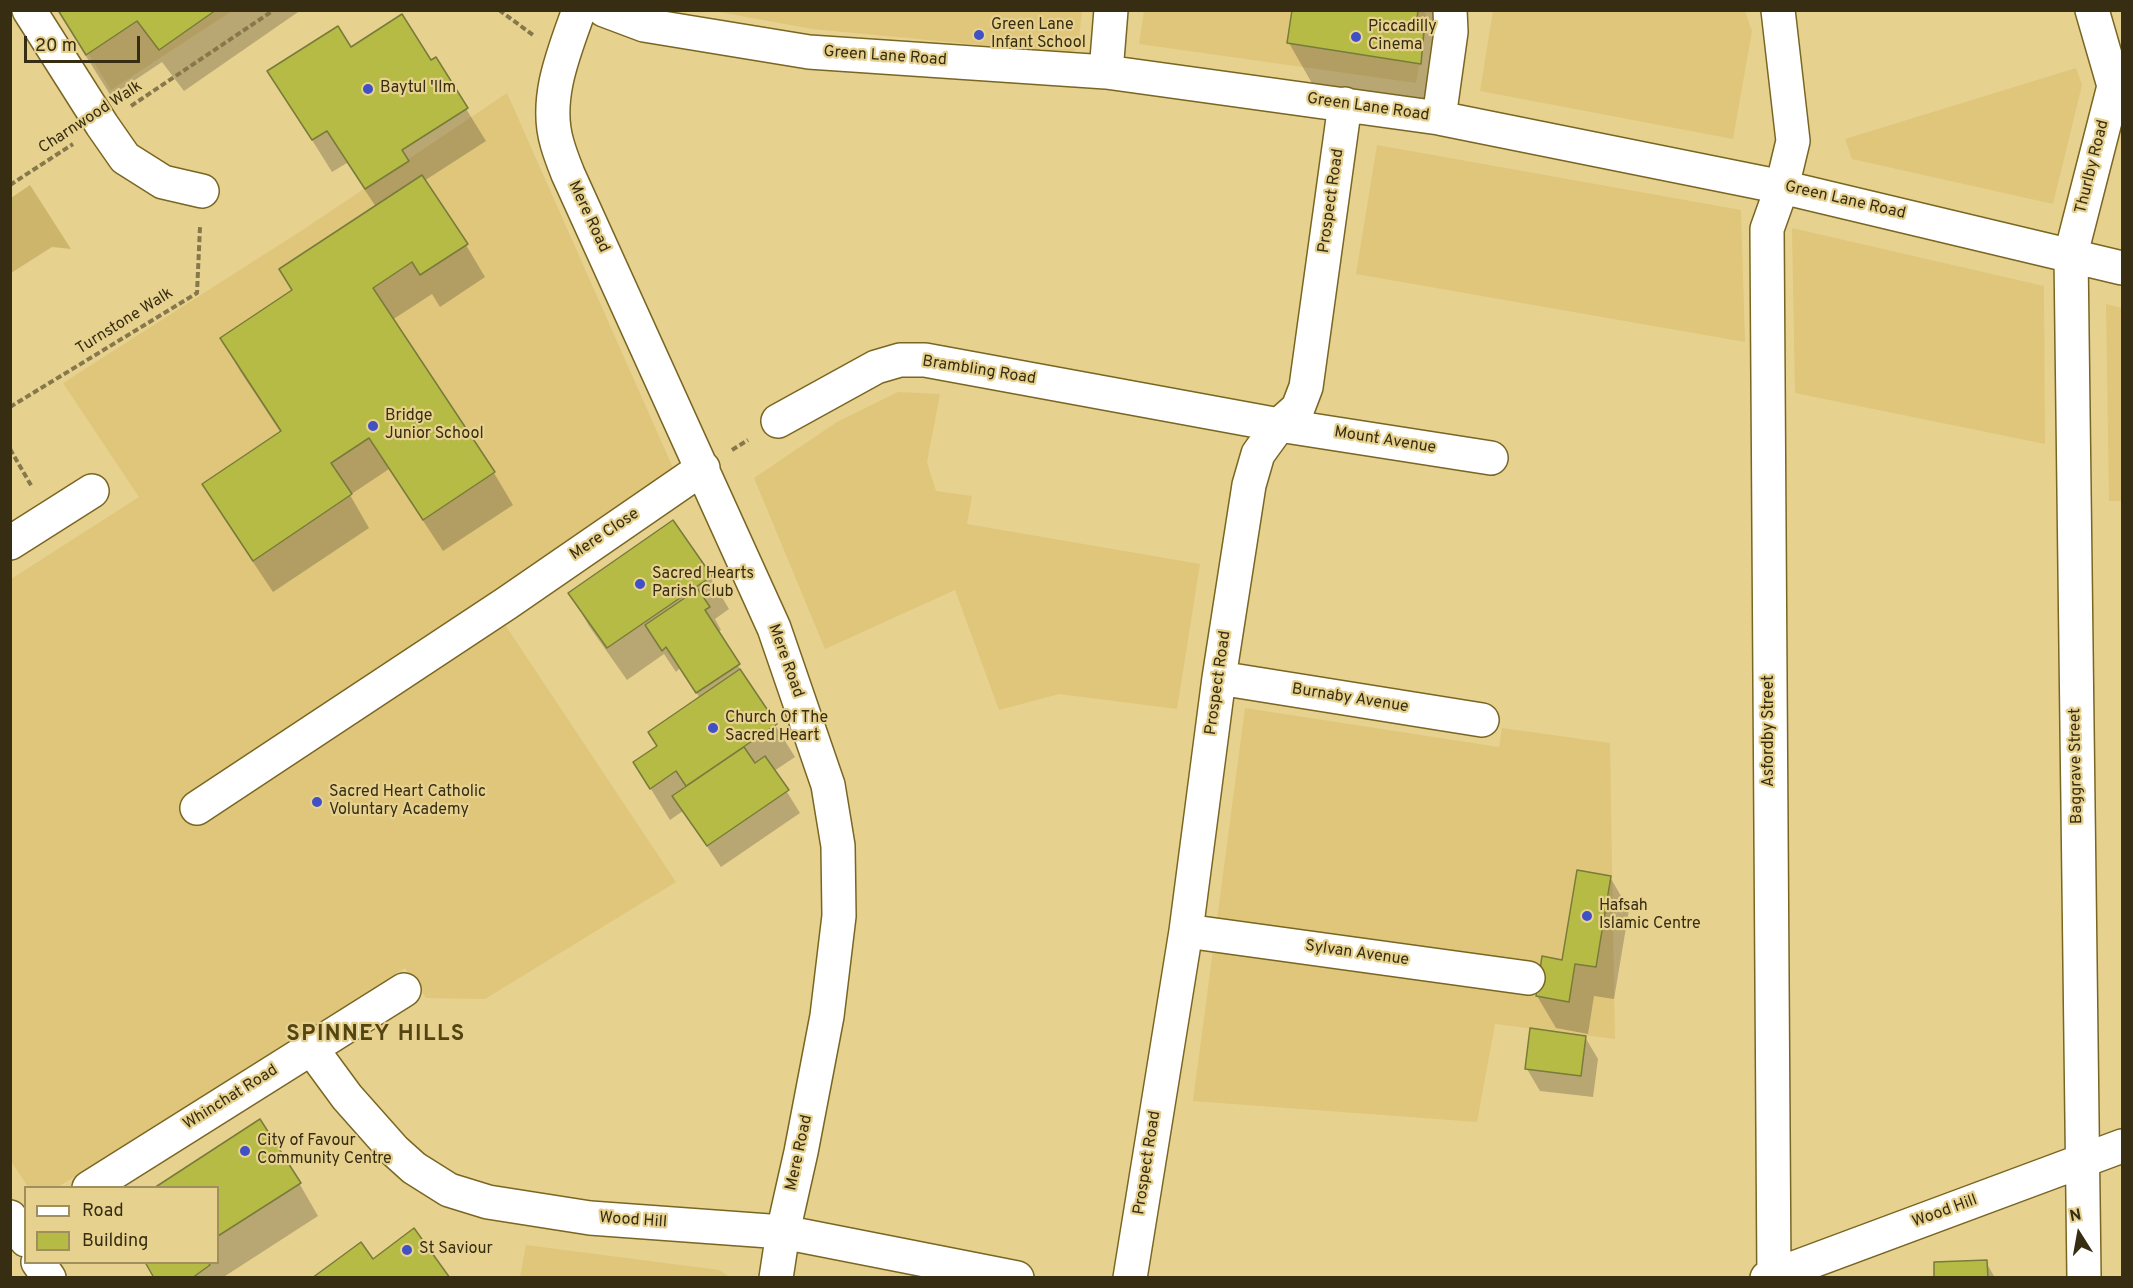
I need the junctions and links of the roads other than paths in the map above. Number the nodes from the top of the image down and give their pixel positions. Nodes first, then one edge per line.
1 (29, 10) edge
2 (579, 10) edge
3 (604, 10) edge
4 (1111, 10) edge
5 (1450, 10) edge
6 (1778, 10) edge
7 (2092, 10) edge
8 (1106, 72) junction
9 (2118, 85) edge
10 (1345, 104) junction
11 (1439, 118) junction
12 (1782, 187) junction
13 (202, 191) road end
14 (2071, 254) junction
15 (2122, 268) edge
16 (778, 422) road end
17 (1279, 424) junction
18 (1491, 458) dead end
19 (703, 468) junction
20 (92, 491) dead end
21 (10, 543) edge
22 (1219, 678) junction
23 (1482, 720) dead end
24 (197, 808) dead end
25 (1186, 931) junction
26 (1528, 978) dead end
27 (404, 990) dead end
28 (311, 1048) junction
29 (2122, 1146) edge
30 (2081, 1162) junction
31 (91, 1186) edge
32 (783, 1232) junction
33 (39, 1264) edge
34 (1771, 1277) edge
35 (49, 1278) edge
36 (776, 1278) edge
37 (1017, 1278) edge
38 (1130, 1278) edge
39 (2084, 1278) edge

1 - 13 street
2 - 19 street, Mere Road
3 - 8 street, Green Lane Road
4 - 8 street
5 - 11 street
6 - 12 street, Asfordby Street
7 - 9 street, Thurlby Road
8 - 10 street, Green Lane Road
9 - 14 street, Thurlby Road
10 - 11 street, Green Lane Road
10 - 17 street, Prospect Road
11 - 12 street, Green Lane Road
12 - 14 street, Green Lane Road
12 - 34 street, Asfordby Street
14 - 15 street, Green Lane Road
14 - 30 street, Baggrave Street
16 - 17 street, Brambling Road
17 - 18 street, Mount Avenue
17 - 22 street, Prospect Road
19 - 24 street, Mere Close
19 - 32 street, Mere Road
20 - 21 street
22 - 23 street, Burnaby Avenue
22 - 25 street, Prospect Road
25 - 26 street, Sylvan Avenue
25 - 38 street, Prospect Road
27 - 28 street, Whinchat Road
28 - 31 street, Whinchat Road
28 - 32 street, Wood Hill
29 - 30 street, Wood Hill
30 - 34 street, Wood Hill
30 - 39 street, Baggrave Street
32 - 36 street, Mere Road
32 - 37 street, Wood Hill
33 - 35 street

